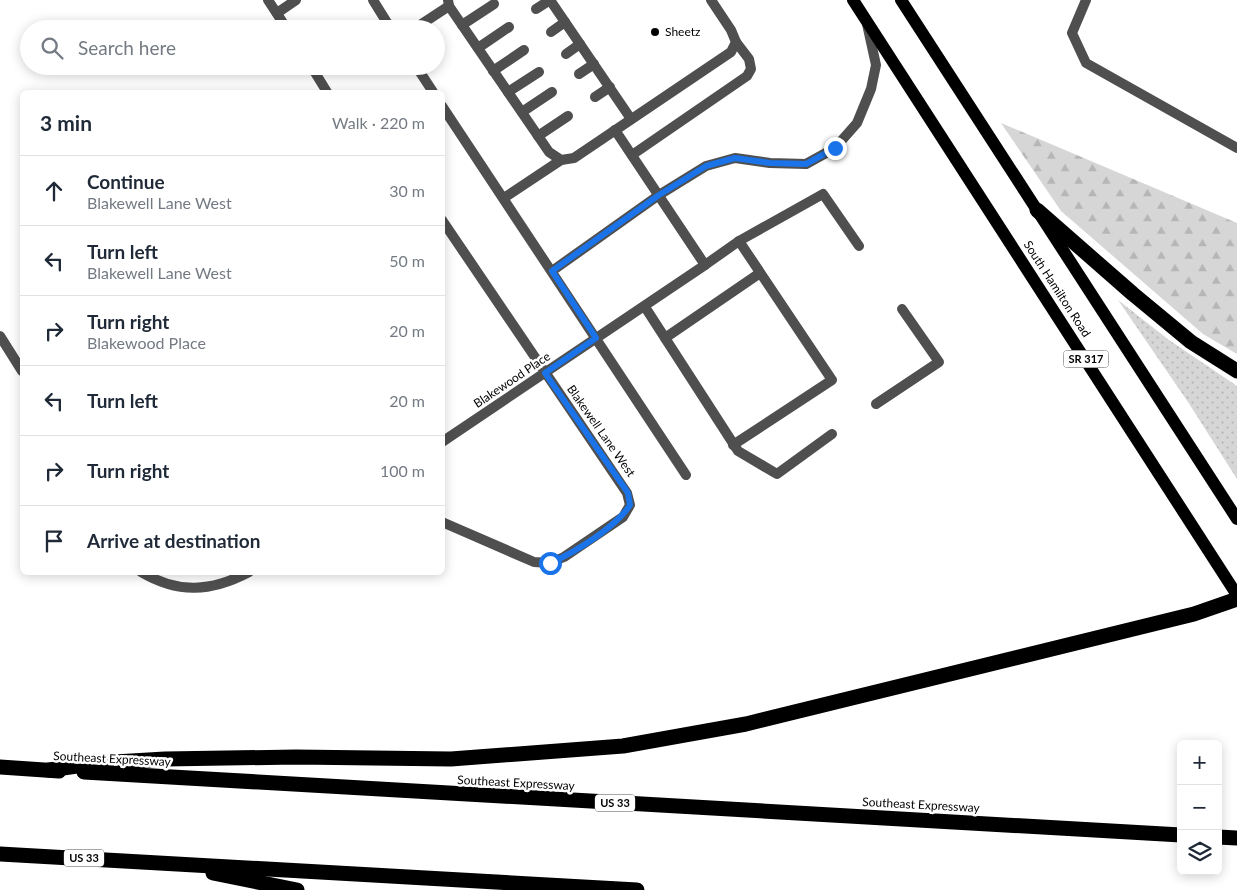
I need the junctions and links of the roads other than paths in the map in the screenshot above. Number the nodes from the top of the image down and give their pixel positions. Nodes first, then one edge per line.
1 (268, 0) edge
2 (296, 0) edge
3 (373, 0) edge
4 (550, 0) edge
5 (710, 0) edge
6 (853, 0) edge
7 (901, 0) edge
8 (1086, 0) edge
9 (448, 3) edge
10 (494, 4) dead end
11 (536, 9) dead end
12 (277, 12) junction
13 (282, 20) edge
14 (385, 20) edge
15 (426, 20) edge
16 (866, 21) junction
17 (565, 22) junction
18 (462, 26) junction
19 (509, 27) dead end
20 (551, 32) dead end
21 (736, 42) junction
22 (580, 44) junction
23 (478, 48) junction
24 (524, 50) dead end
25 (566, 54) dead end
26 (594, 64) junction
27 (493, 71) junction
28 (539, 72) dead end
29 (579, 74) dead end
30 (317, 75) edge
31 (422, 75) edge
32 (610, 88) junction
33 (326, 90) edge
34 (433, 90) edge
35 (508, 92) junction
36 (552, 92) dead end
37 (595, 97) dead end
38 (445, 110) edge
39 (522, 112) junction
40 (568, 116) dead end
41 (631, 119) junction
42 (615, 130) junction
43 (538, 136) junction
44 (1237, 148) edge
45 (632, 155) junction
46 (561, 160) junction
47 (659, 195) junction
48 (504, 198) junction
49 (1037, 210) junction
50 (445, 224) edge
51 (739, 241) junction
52 (860, 246) dead end
53 (705, 264) junction
54 (552, 271) junction
55 (760, 273) junction
56 (645, 307) junction
57 (902, 309) dead end
58 (0, 336) edge
59 (596, 338) junction
60 (665, 338) junction
61 (20, 368) edge
62 (1237, 370) edge
63 (545, 373) junction
64 (876, 404) dead end
65 (832, 434) dead end
66 (445, 440) edge
67 (733, 445) junction
68 (686, 475) dead end
69 (1237, 519) edge
70 (445, 523) edge
71 (146, 575) edge
72 (242, 575) edge
73 (1237, 595) edge
74 (1237, 599) edge
75 (0, 767) edge
76 (49, 770) junction
77 (1177, 835) edge
78 (1222, 837) edge
79 (1237, 838) edge
80 (0, 854) edge
81 (168, 863) junction
82 (297, 890) edge
83 (637, 890) edge

1 - 12 street
2 - 12 street
3 - 14 street
4 - 11 street
4 - 17 street
5 - 21 street
6 - 16 main road, South Hamilton Road / SR 317
7 - 49 main road, SR 317
8 - 44 street
9 - 15 street
9 - 18 street
10 - 18 street
12 - 13 street
16 - 47 street
16 - 73 main road, South Hamilton Road / SR 317
17 - 20 street
17 - 22 street
18 - 23 street
19 - 23 street
21 - 41 street
21 - 45 street
22 - 25 street
22 - 26 street
23 - 27 street
24 - 27 street
26 - 29 street
26 - 32 street
27 - 35 street
28 - 35 street
30 - 33 street
31 - 34 street
32 - 37 street
32 - 41 street
35 - 39 street
36 - 39 street
38 - 48 street
39 - 43 street
40 - 43 street
41 - 42 street
42 - 45 street
42 - 46 street
43 - 46 street
45 - 47 street
46 - 48 street
47 - 53 street
47 - 54 street
48 - 54 street
49 - 62 highway
49 - 69 main road, SR 317
50 - 63 street, Blakewell Lane West
51 - 52 street, Blakewood Place
51 - 53 street, Blakewood Place
51 - 55 street
53 - 56 street, Blakewood Place
54 - 59 street
55 - 60 street
55 - 67 street
56 - 59 street, Blakewood Place
56 - 60 street
57 - 64 street
58 - 61 street
59 - 63 street, Blakewood Place
59 - 68 street
60 - 67 street
63 - 66 street, Blakewood Place
63 - 70 street, Blakewell Lane West
65 - 67 street
71 - 72 street
74 - 76 highway
75 - 76 highway, Southeast Expressway / US 33
76 - 77 highway, Southeast Expressway / US 33
78 - 79 highway
80 - 81 highway, US 33
81 - 82 highway
81 - 83 highway, US 33

